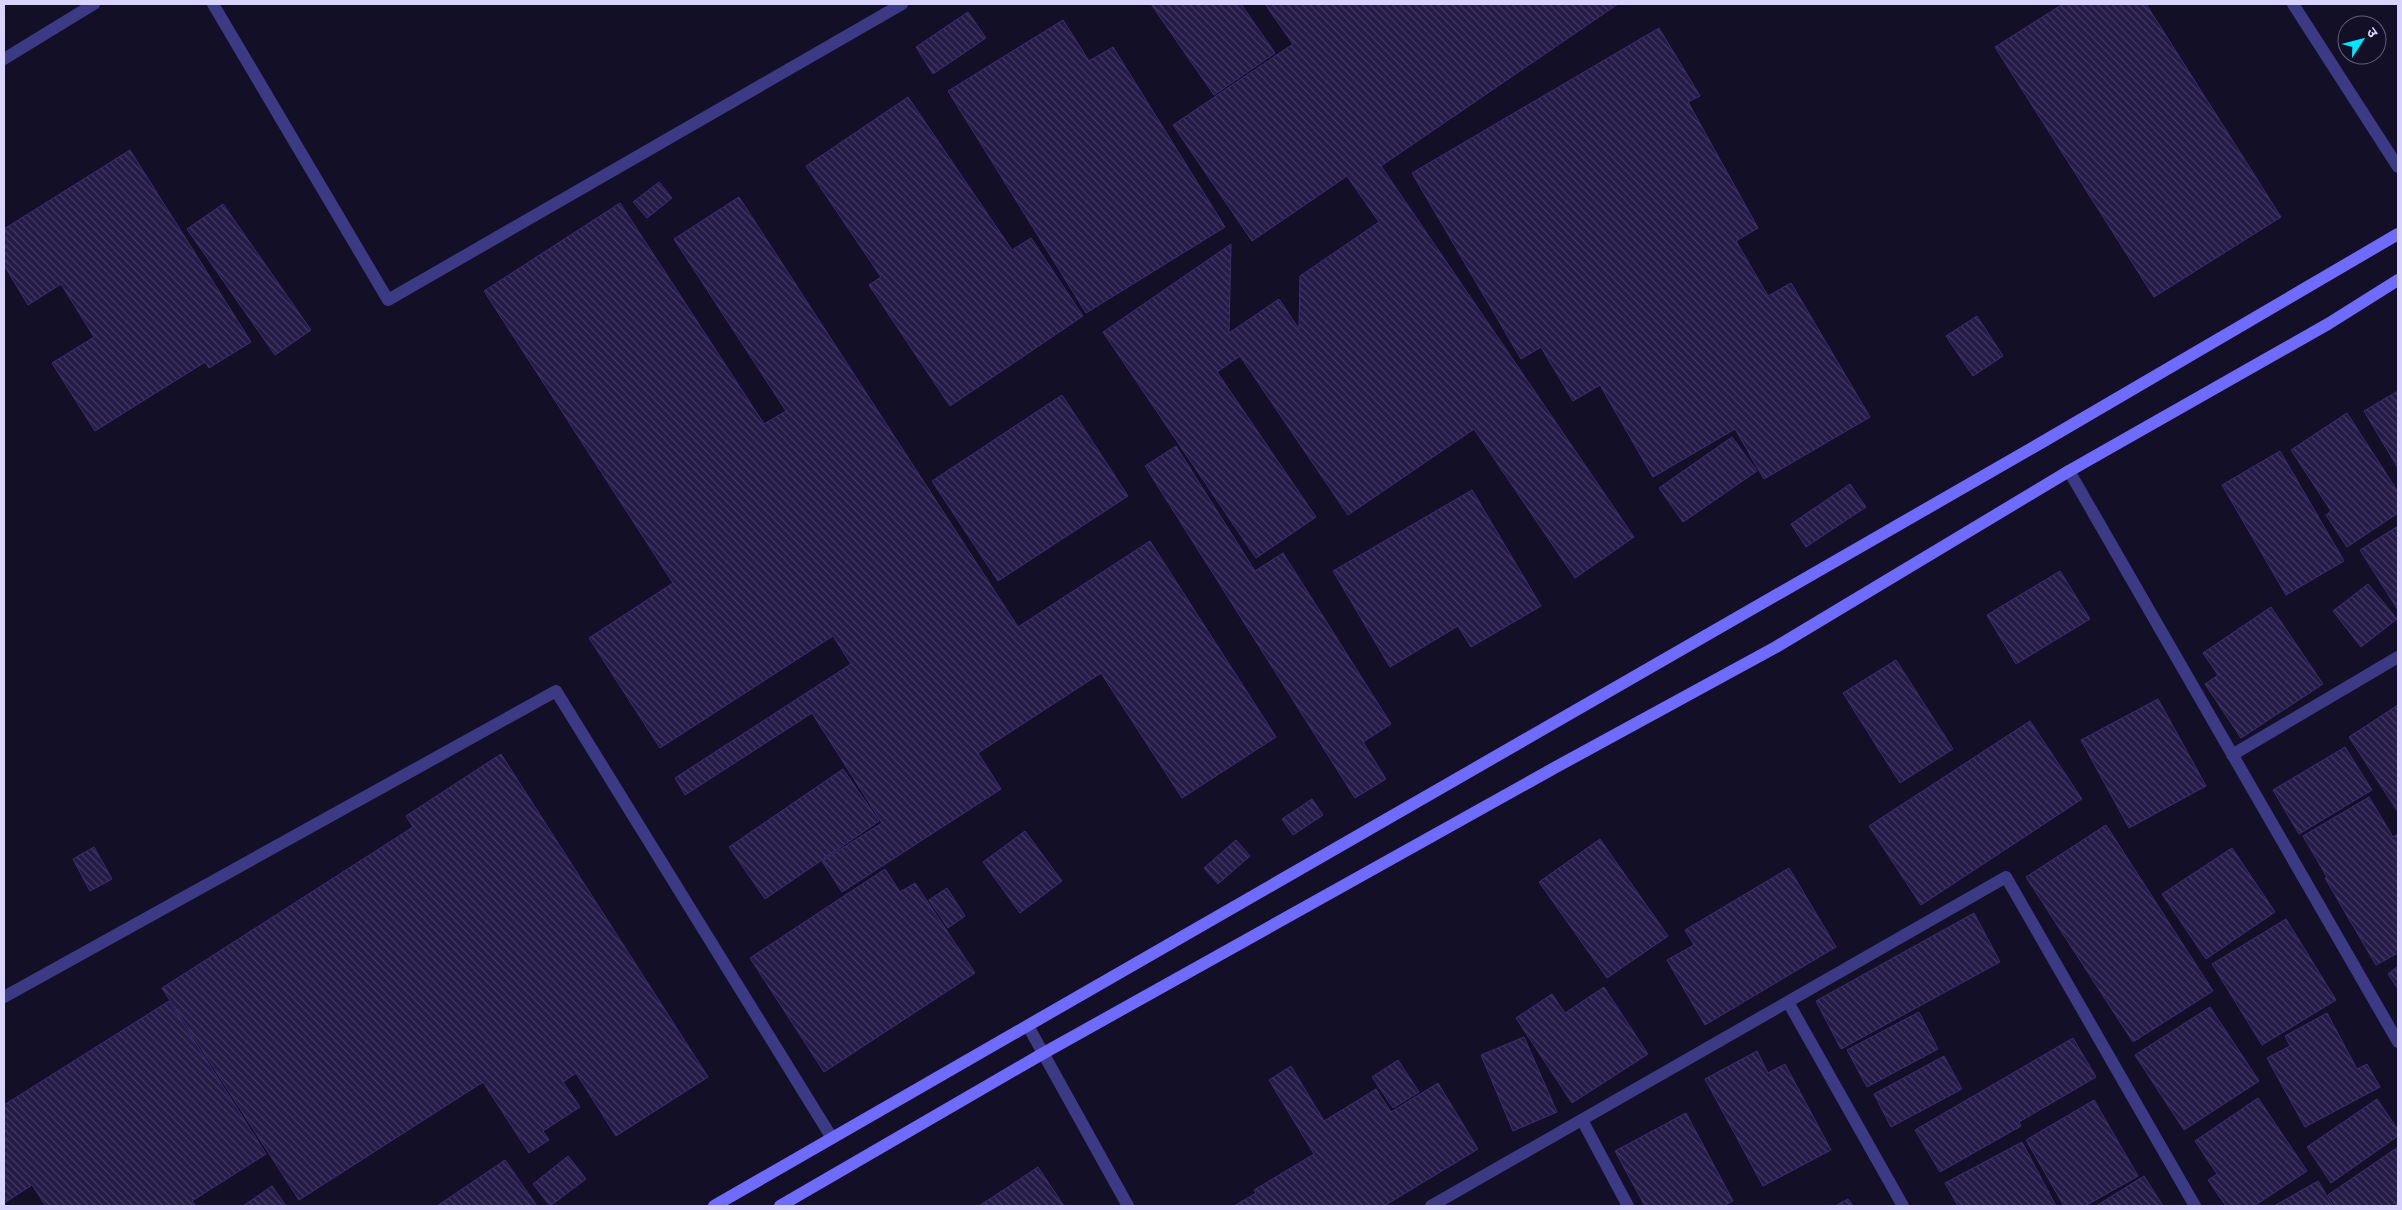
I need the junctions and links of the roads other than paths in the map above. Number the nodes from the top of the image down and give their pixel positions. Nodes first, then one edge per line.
1 (94, 4) edge
2 (213, 4) edge
3 (902, 4) edge
4 (2293, 4) edge
5 (4, 59) edge
6 (2398, 166) edge
7 (2398, 234) edge
8 (2398, 280) edge
9 (2069, 471) junction
10 (2398, 657) edge
11 (2232, 755) junction
12 (4, 997) edge
13 (1788, 1002) junction
14 (1028, 1026) junction
15 (2398, 1042) edge
16 (1042, 1054) junction
17 (1582, 1120) junction
18 (832, 1138) junction
19 (714, 1206) edge
20 (780, 1206) edge
21 (1128, 1206) edge
22 (1431, 1206) edge
23 (1628, 1206) edge
24 (1904, 1206) edge
25 (2195, 1206) edge

1 - 5 street
2 - 3 street
4 - 6 street
7 - 14 street
8 - 9 street
9 - 11 street
9 - 16 street
10 - 11 street
11 - 15 street
12 - 18 street
13 - 17 street
13 - 24 street
13 - 25 street
14 - 16 street
14 - 18 street
16 - 20 street
16 - 21 street
17 - 22 street
17 - 23 street
18 - 19 street

